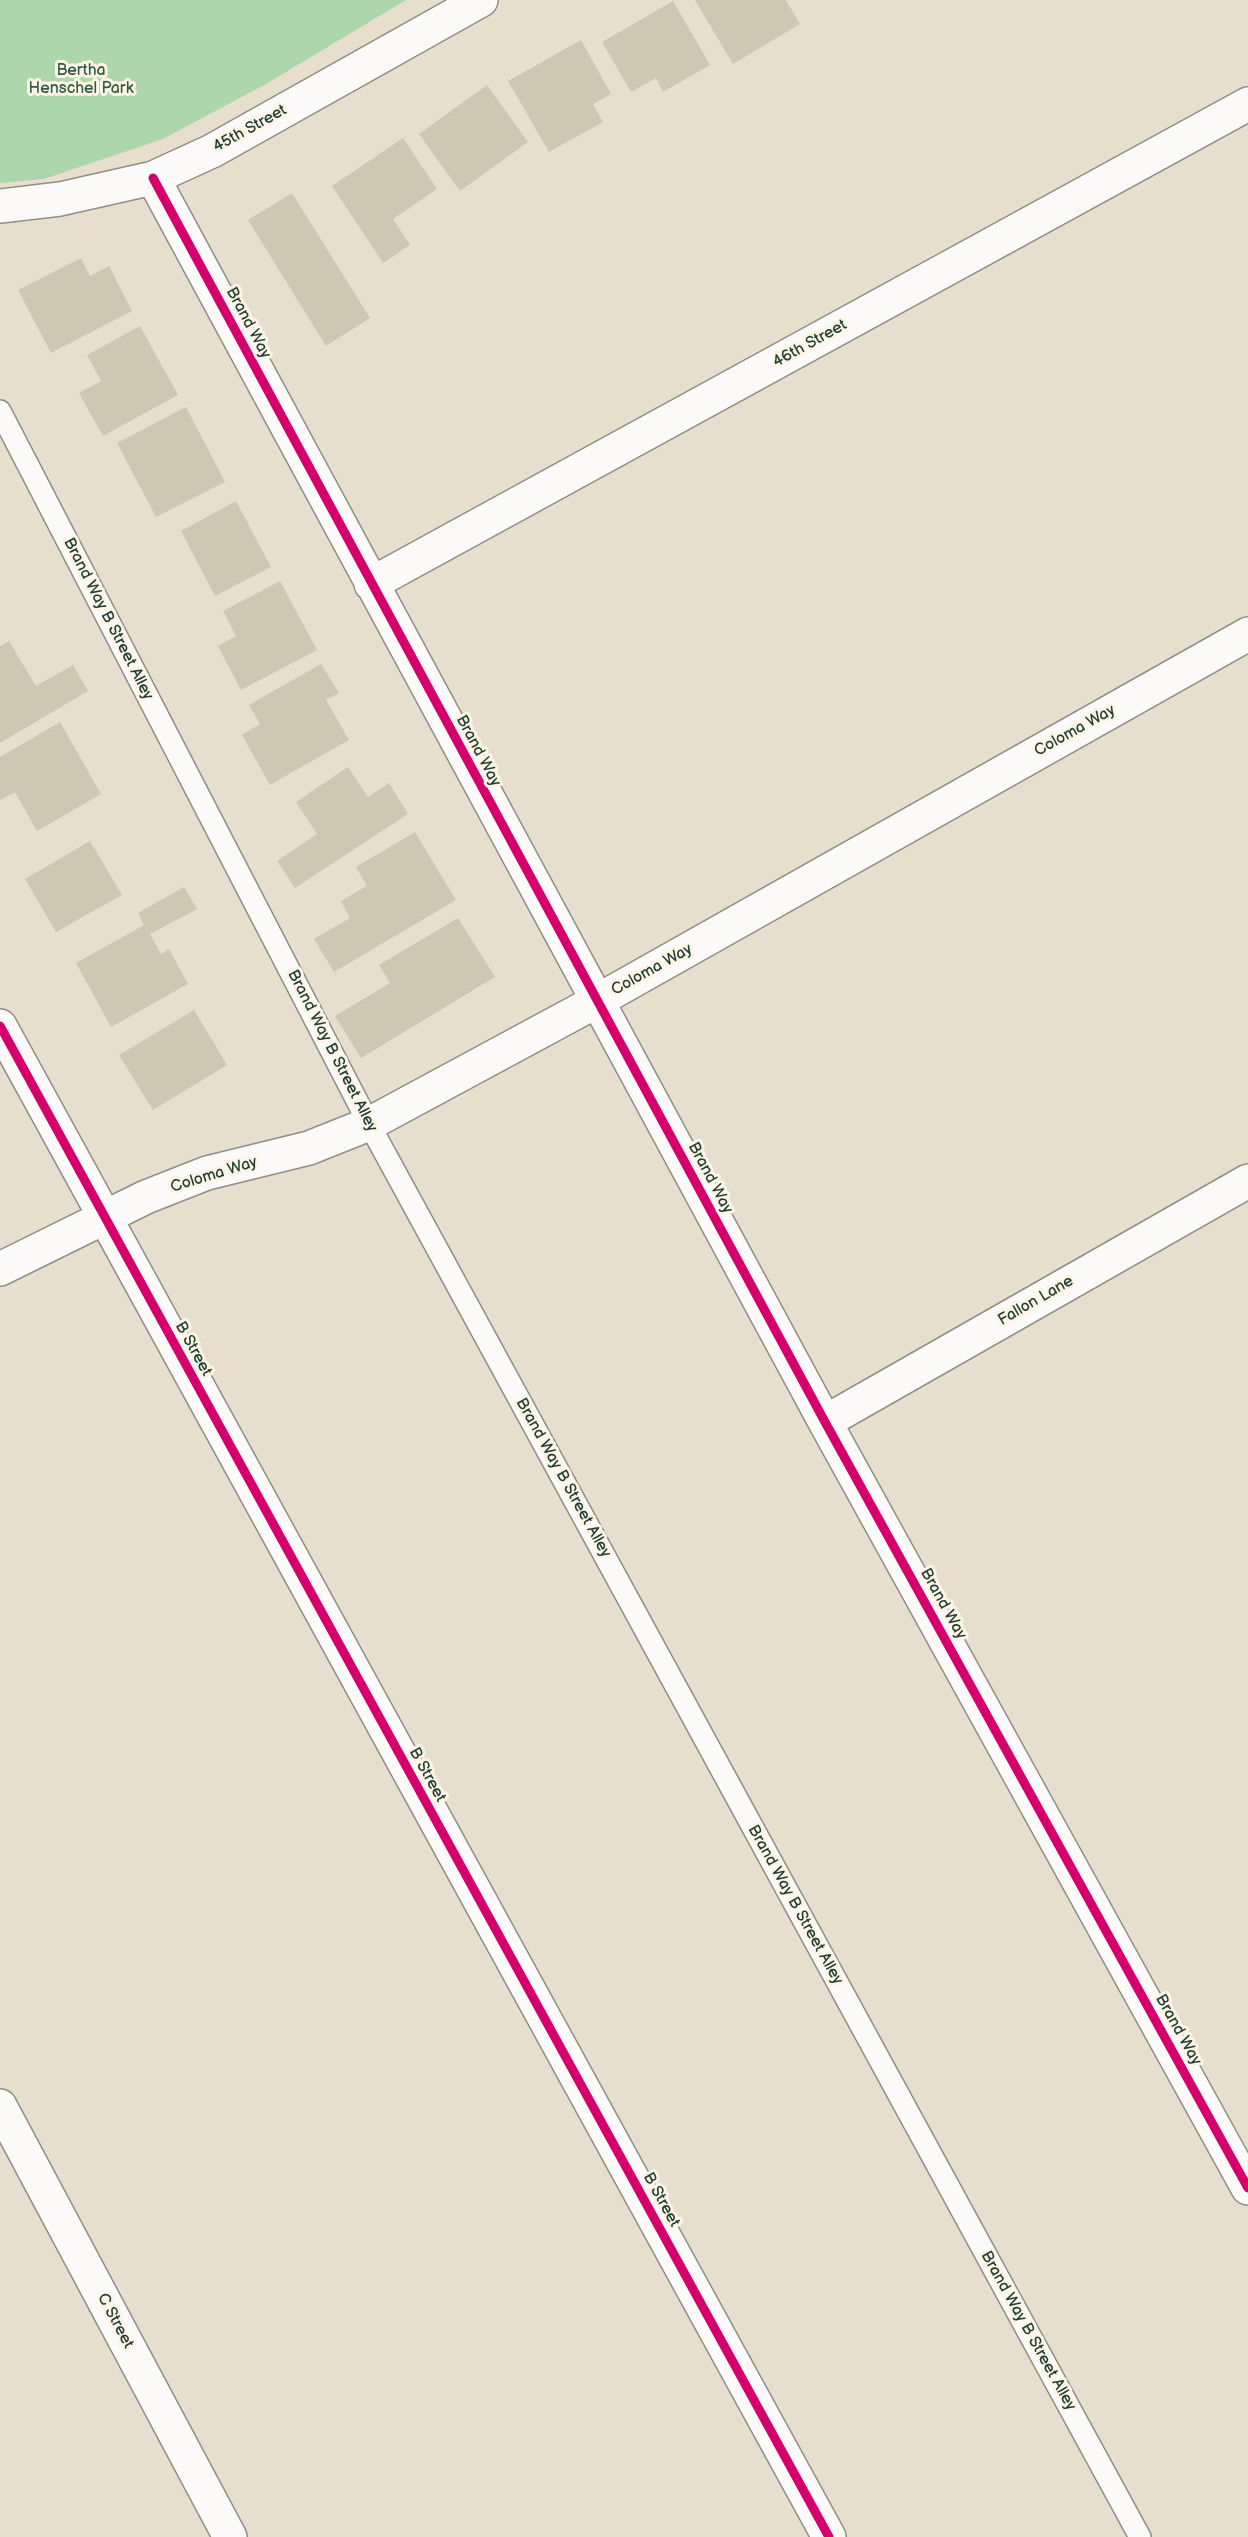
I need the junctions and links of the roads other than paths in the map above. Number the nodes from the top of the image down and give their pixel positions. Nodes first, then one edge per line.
1 (481, 0) edge
2 (1248, 104) edge
3 (153, 178) junction
4 (0, 206) edge
5 (0, 411) edge
6 (371, 584) junction
7 (1248, 634) edge
8 (597, 1001) junction
9 (0, 1026) edge
10 (369, 1124) junction
11 (1248, 1181) edge
12 (104, 1218) junction
13 (0, 1269) edge
14 (825, 1422) junction
15 (0, 2106) edge
16 (1248, 2188) edge
17 (230, 2537) edge
18 (830, 2537) edge
19 (1140, 2537) edge

1 - 3 street, 45th Street
2 - 6 street, 46th Street
3 - 4 street, 45th Street
3 - 6 street, Brand Way
5 - 10 lane, Brand Way B Street Alley
6 - 8 street, Brand Way
7 - 8 street, Coloma Way
8 - 10 street, Coloma Way
8 - 14 street, Brand Way
9 - 12 street, B Street
10 - 12 street, Coloma Way
10 - 19 lane, Brand Way B Street Alley
11 - 14 street, Fallon Lane
12 - 13 street, Coloma Way
12 - 18 street, B Street
14 - 16 street, Brand Way
15 - 17 street, C Street

